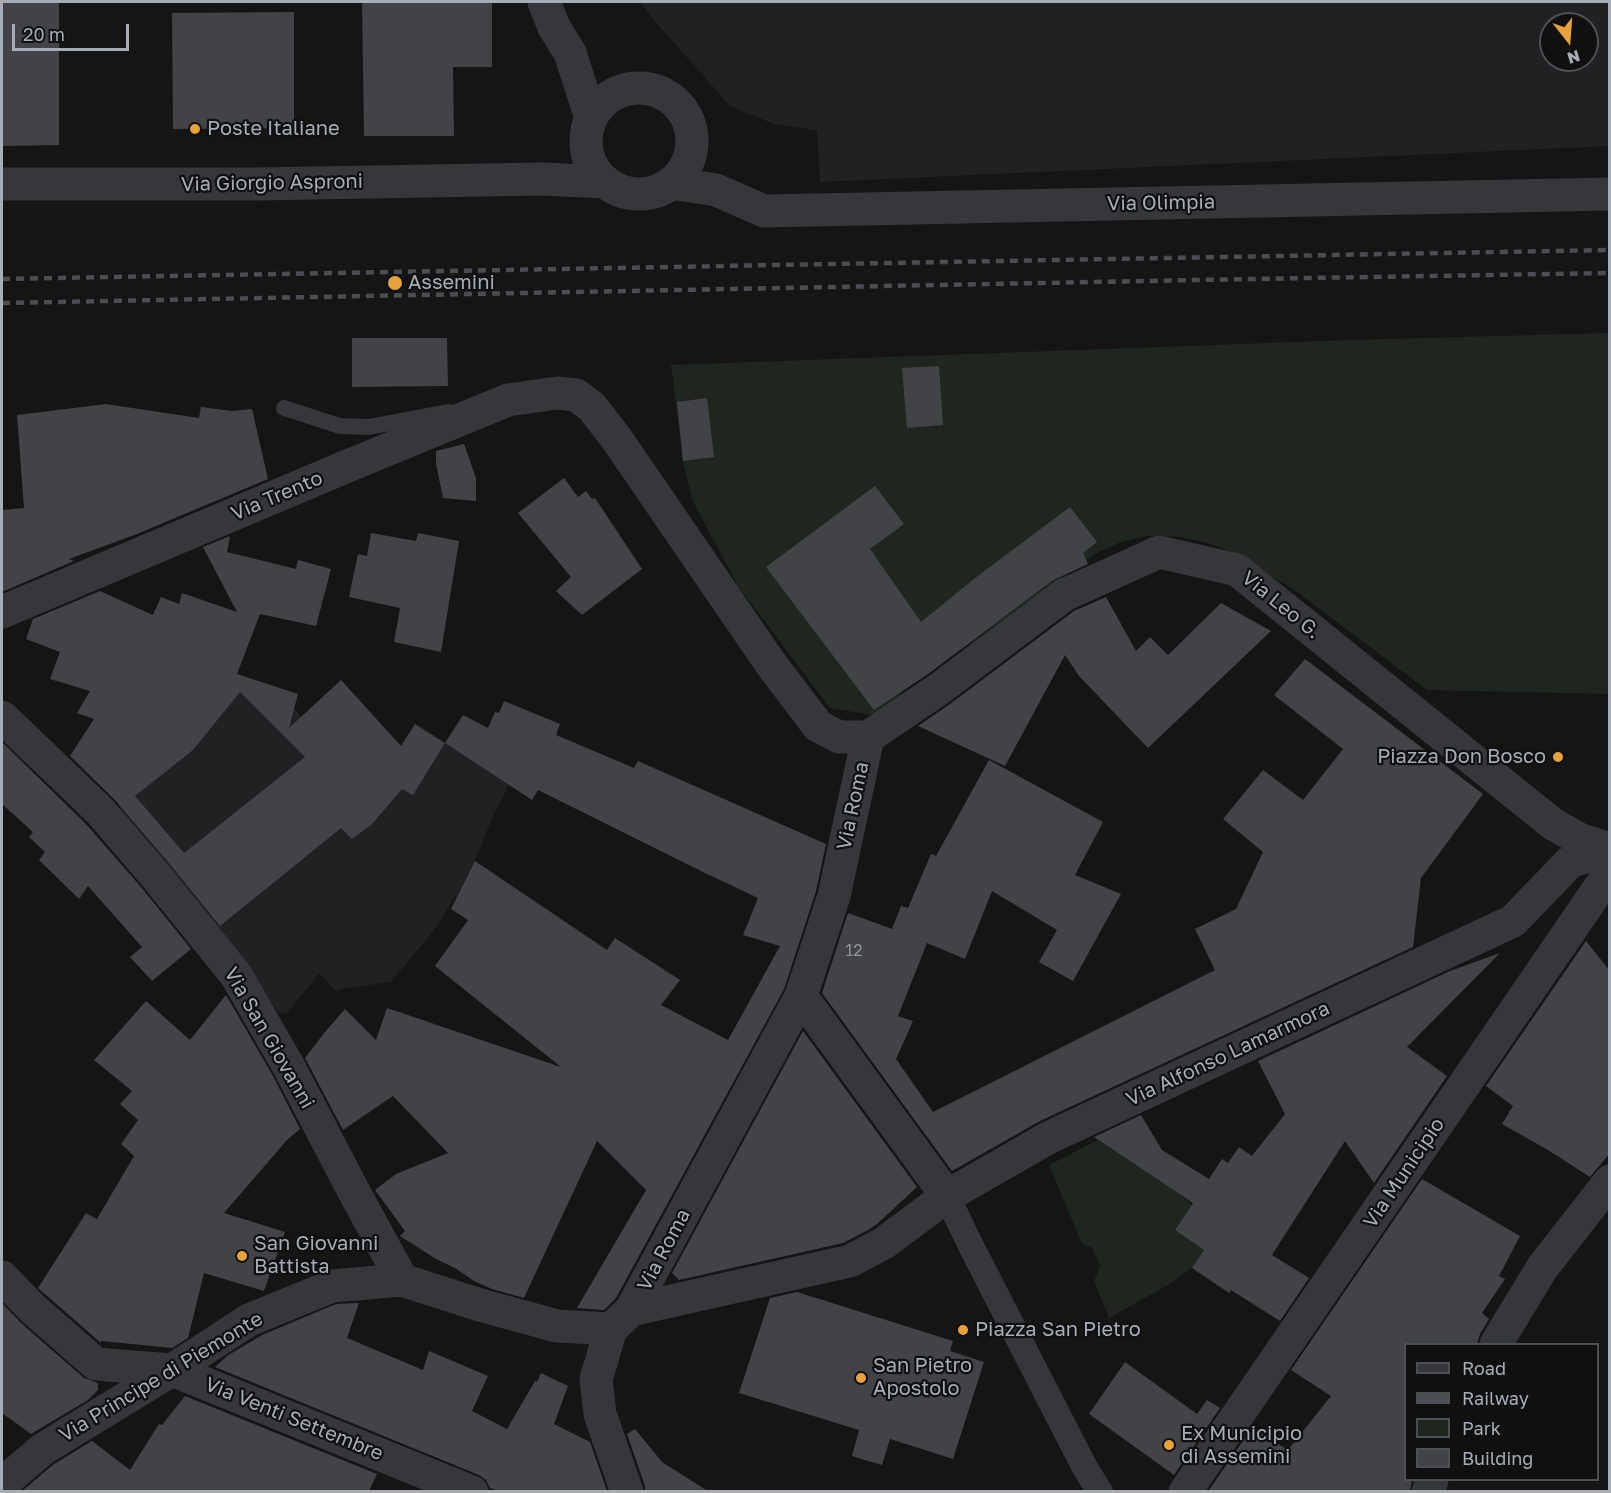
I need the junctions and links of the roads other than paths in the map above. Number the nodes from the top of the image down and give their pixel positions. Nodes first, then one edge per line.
1 (544, 2) edge
2 (570, 53) junction
3 (633, 88) junction
4 (589, 126) junction
5 (692, 138) junction
6 (542, 179) junction
7 (606, 182) junction
8 (671, 183) junction
9 (2, 184) edge
10 (716, 190) junction
11 (1610, 194) edge
12 (557, 393) joint
13 (508, 400) junction
14 (284, 408) dead end
15 (2, 612) edge
16 (2, 717) edge
17 (868, 737) junction
18 (1609, 849) edge
19 (1513, 921) junction
20 (1553, 955) junction
21 (801, 996) junction
22 (1610, 1181) edge
23 (947, 1196) junction
24 (2, 1277) edge
25 (402, 1280) junction
26 (621, 1320) junction
27 (1497, 1343) edge
28 (172, 1370) junction
29 (2, 1484) edge
30 (472, 1491) edge
31 (627, 1491) edge
32 (1100, 1491) edge
33 (1185, 1491) edge

1 - 2 street
2 - 3 street
2 - 4 street
3 - 4 street
3 - 5 street
4 - 6 street
4 - 7 street
5 - 8 street
5 - 10 street
6 - 7 street, Via Giorgio Asproni
6 - 9 street, Via Giorgio Asproni
7 - 8 street
8 - 10 street, Via Olimpia
10 - 11 street, Via Olimpia
12 - 13 street, Via Trento
12 - 17 street, Via Roma
13 - 14 lane
13 - 15 street, Via Trento
16 - 25 street, Via San Giovanni
17 - 18 street, Via Leo G.
17 - 21 street, Via Roma
18 - 19 street, Via Alfonso Lamarmora
18 - 20 street, Via Municipio
19 - 20 street
19 - 23 street, Via Alfonso Lamarmora
20 - 33 street, Via Municipio
21 - 23 street
21 - 26 street, Via Roma
22 - 27 street
23 - 26 street
23 - 32 street
24 - 28 street, Via Venti Settembre
25 - 26 street, Via Principe di Piemonte
25 - 28 street, Via Principe di Piemonte
26 - 31 street
28 - 29 street, Via Principe di Piemonte
28 - 30 street, Via Venti Settembre

